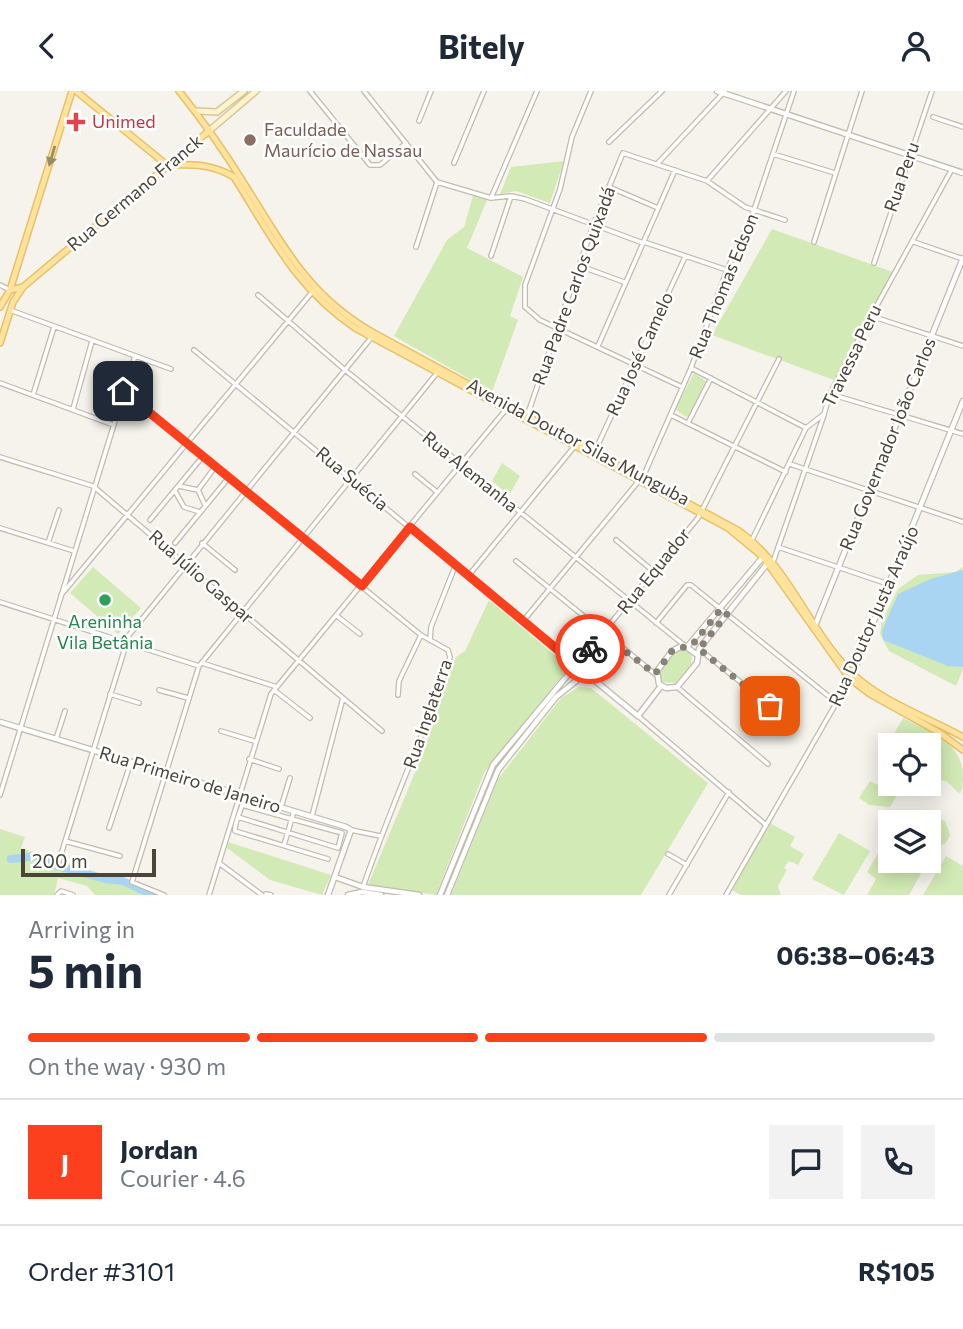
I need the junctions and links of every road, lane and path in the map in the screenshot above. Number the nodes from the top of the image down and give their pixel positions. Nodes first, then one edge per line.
1 (74, 91) edge
2 (244, 91) edge
3 (256, 91) edge
4 (310, 91) edge
5 (365, 91) edge
6 (431, 91) edge
7 (484, 91) edge
8 (537, 91) edge
9 (591, 91) edge
10 (662, 91) edge
11 (786, 91) edge
12 (794, 91) edge
13 (862, 91) edge
14 (932, 91) edge
15 (180, 92) edge
16 (721, 92) edge
17 (770, 109) junction
18 (195, 111) junction
19 (788, 115) junction
20 (933, 117) dead end
21 (419, 121) dead end
22 (963, 127) edge
23 (210, 130) junction
24 (848, 135) junction
25 (609, 142) dead end
26 (406, 143) junction
27 (773, 154) junction
28 (910, 155) junction
29 (454, 163) dead end
30 (657, 164) junction
31 (167, 165) junction
32 (953, 169) junction
33 (675, 170) junction
34 (836, 173) junction
35 (963, 173) edge
36 (707, 181) junction
37 (437, 182) junction
38 (609, 187) junction
39 (511, 196) junction
40 (491, 198) junction
41 (553, 208) junction
42 (658, 208) junction
43 (754, 210) junction
44 (772, 216) junction
45 (785, 220) dead end
46 (594, 223) junction
47 (769, 224) dead end
48 (643, 242) junction
49 (814, 242) dead end
50 (914, 242) junction
51 (416, 247) dead end
52 (491, 256) dead end
53 (685, 257) junction
54 (963, 258) edge
55 (874, 263) dead end
56 (580, 266) junction
57 (727, 270) junction
58 (624, 283) junction
59 (0, 285) edge
60 (23, 287) junction
61 (10, 290) junction
62 (313, 290) junction
63 (258, 295) dead end
64 (0, 307) edge
65 (10, 310) junction
66 (871, 316) junction
67 (287, 321) junction
68 (54, 327) junction
69 (558, 327) junction
70 (932, 336) junction
71 (371, 338) junction
72 (92, 341) junction
73 (0, 343) edge
74 (598, 346) junction
75 (963, 346) edge
76 (194, 350) dead end
77 (135, 356) junction
78 (779, 359) dead end
79 (636, 363) junction
80 (691, 368) junction
81 (171, 369) dead end
82 (345, 370) junction
83 (439, 370) junction
84 (711, 378) junction
85 (0, 383) edge
86 (235, 384) junction
87 (682, 387) junction
88 (123, 391) junction
89 (830, 394) junction
90 (33, 395) junction
91 (963, 401) edge
92 (758, 405) junction
93 (508, 407) junction
94 (73, 409) junction
95 (902, 413) junction
96 (824, 414) junction
97 (671, 415) junction
98 (402, 416) junction
99 (527, 417) junction
100 (688, 423) junction
101 (111, 424) junction
102 (806, 428) junction
103 (951, 430) junction
104 (295, 431) junction
105 (963, 434) edge
106 (187, 444) junction
107 (574, 447) junction
108 (735, 448) junction
109 (595, 451) junction
110 (0, 457) edge
111 (199, 461) dead end
112 (460, 464) junction
113 (790, 464) junction
114 (215, 467) junction
115 (806, 469) junction
116 (786, 472) junction
117 (415, 474) dead end
118 (352, 479) junction
119 (641, 479) junction
120 (226, 481) dead end
121 (93, 486) junction
122 (179, 486) junction
123 (198, 490) junction
124 (870, 490) junction
125 (175, 491) junction
126 (245, 491) junction
127 (437, 492) junction
128 (205, 506) junction
129 (921, 507) junction
130 (59, 510) dead end
131 (701, 511) junction
132 (200, 512) junction
133 (521, 513) junction
134 (129, 515) junction
135 (150, 520) dead end
136 (963, 521) edge
137 (410, 527) junction
138 (0, 528) edge
139 (304, 538) junction
140 (616, 540) dead end
141 (752, 540) junction
142 (48, 543) junction
143 (176, 543) dead end
144 (202, 543) junction
145 (778, 547) junction
146 (74, 551) junction
147 (763, 557) junction
148 (576, 558) junction
149 (516, 561) dead end
150 (770, 563) junction
151 (185, 564) junction
152 (456, 564) junction
153 (838, 568) junction
154 (235, 570) dead end
155 (653, 571) junction
156 (749, 574) junction
157 (469, 576) junction
158 (755, 579) junction
159 (66, 585) junction
160 (890, 585) junction
161 (362, 586) junction
162 (550, 589) junction
163 (0, 602) edge
164 (629, 602) junction
165 (721, 609) junction
166 (243, 613) junction
167 (727, 614) junction
168 (337, 616) junction
169 (52, 619) junction
170 (523, 621) junction
171 (656, 624) junction
172 (815, 627) junction
173 (360, 634) dead end
174 (603, 634) junction
175 (421, 635) junction
176 (430, 640) junction
177 (125, 643) junction
178 (686, 646) junction
179 (698, 652) junction
180 (299, 662) junction
181 (201, 665) junction
182 (576, 665) junction
183 (586, 673) junction
184 (655, 674) junction
185 (565, 676) junction
186 (851, 676) junction
187 (573, 683) junction
188 (662, 686) junction
189 (677, 687) junction
190 (275, 688) junction
191 (159, 690) dead end
192 (110, 694) junction
193 (398, 695) dead end
194 (188, 698) junction
195 (343, 698) junction
196 (139, 703) dead end
197 (837, 703) junction
198 (65, 711) dead end
199 (638, 716) junction
200 (310, 718) dead end
201 (0, 722) edge
202 (792, 723) dead end
203 (21, 729) junction
204 (221, 731) dead end
205 (382, 731) dead end
206 (963, 737) edge
207 (56, 739) junction
208 (254, 741) junction
209 (963, 750) edge
210 (94, 751) junction
211 (249, 759) junction
212 (131, 762) junction
213 (768, 764) dead end
214 (279, 769) dead end
215 (167, 773) junction
216 (290, 778) dead end
217 (729, 792) junction
218 (0, 795) edge
219 (239, 795) junction
220 (281, 807) junction
221 (294, 811) junction
222 (238, 817) junction
223 (312, 817) junction
224 (292, 818) junction
225 (766, 825) junction
226 (109, 828) dead end
227 (351, 830) junction
228 (288, 832) junction
229 (381, 836) junction
230 (463, 836) junction
231 (470, 838) junction
232 (65, 841) junction
233 (284, 845) junction
234 (668, 854) dead end
235 (120, 856) dead end
236 (328, 859) dead end
237 (59, 861) dead end
238 (218, 862) junction
239 (687, 865) junction
240 (335, 877) junction
241 (363, 889) junction
242 (210, 894) edge
243 (266, 894) edge
244 (57, 895) edge
245 (73, 895) edge
246 (164, 895) edge
247 (328, 895) edge
248 (348, 895) edge
249 (381, 895) edge
250 (419, 895) edge
251 (440, 895) edge
252 (447, 895) edge
253 (669, 895) edge
254 (726, 895) edge

1 - 31 main road
1 -> 61 main road
2 - 18 main road, Rua Germano Franck
3 - 23 main road, Rua Germano Franck
4 - 26 street
5 - 26 street
6 - 21 street
7 - 29 street
8 - 40 street
9 - 41 street
10 - 25 street
11 - 17 street
12 - 19 street, Rua Thomas Edson
13 - 24 street
14 - 28 street, Rua Peru
15 - 18 main road, Avenida Doutor Silas Munguba
16 - 17 street
16 - 30 street
17 - 19 street
17 - 36 street
18 - 23 main road, Avenida Doutor Silas Munguba
19 - 24 street
19 - 27 street, Rua Thomas Edson
20 - 22 street
23 - 31 main road, Rua Germano Franck
23 - 62 main road, Avenida Doutor Silas Munguba
24 - 28 street
24 - 34 street
26 - 37 street
27 - 34 street
27 - 43 street, Rua Thomas Edson
28 - 32 street
28 - 55 street, Rua Peru
30 - 33 street
30 - 38 street, Rua Padre Carlos Quixadá
31 - 60 main road, Rua Germano Franck
31 - 62 main road, Avenida Doutor Silas Munguba
32 - 35 street
32 - 50 street, Travessa Peru
33 - 36 street
33 - 42 street
34 - 49 street
36 - 43 street
37 - 40 street
37 - 51 street
38 - 42 street
38 - 46 street, Rua Padre Carlos Quixadá
39 - 40 street
39 - 41 street
39 - 52 street
41 - 46 street
41 - 69 street
42 - 48 street
43 - 44 street
43 - 57 street, Rua Thomas Edson
44 - 45 street
44 - 47 street
46 - 48 street
46 - 56 street, Rua Padre Carlos Quixadá
48 - 53 street
48 - 58 street
50 - 54 street
50 - 66 street, Travessa Peru
53 - 57 street
53 - 79 street, Rua José Camelo
54 - 70 street, Rua Governador João Carlos
56 - 58 street
56 - 69 street, Rua Padre Carlos Quixadá
57 - 80 street, Rua Thomas Edson
58 - 74 street
59 - 61 street
60 - 61 main road, Rua Germano Franck
60 - 65 main road
61 - 64 main road
62 - 67 street
62 - 71 main road, Avenida Doutor Silas Munguba
62 - 83 main road, Avenida Doutor Silas Munguba
63 - 67 street, Rua Alemanha
65 - 68 street
65 - 73 main road
66 - 70 street
66 - 89 street, Travessa Peru
67 - 82 street, Rua Alemanha
67 - 86 street
68 - 72 street
68 - 90 street
69 - 74 street
69 - 99 street, Rua Padre Carlos Quixadá
70 - 75 street
70 - 95 street, Rua Governador João Carlos
71 - 82 street
71 - 83 main road, Avenida Doutor Silas Munguba
72 - 77 street
72 - 94 street
74 - 79 street
76 - 86 street, Rua Suécia
77 - 81 street
77 - 88 street
78 - 92 street, Rua Equador
79 - 87 street
79 - 109 street, Rua José Camelo
80 - 84 street
80 - 87 street, Rua Thomas Edson
82 - 98 street, Rua Alemanha
82 - 104 street
83 - 93 main road, Avenida Doutor Silas Munguba
83 - 98 street
84 - 92 street
84 - 100 street
85 - 90 street
86 - 104 street, Rua Suécia
86 - 106 street
87 - 97 street, Rua Thomas Edson
88 - 101 street
88 - 106 street, Rua Inglaterra
89 - 95 street
89 - 96 street, Travessa Peru
90 - 94 street
91 - 103 street, Rua Doutor Justa Araújo
92 - 102 street
92 - 108 street, Rua Equador
93 - 99 main road, Avenida Doutor Silas Munguba
93 - 112 street
94 - 101 street
95 - 103 street
95 - 124 street, Rua Governador João Carlos
96 - 102 street, Travessa Peru
96 - 115 street
97 - 100 street
97 - 119 street, Rua Thomas Edson
98 - 112 street, Rua Alemanha
98 - 118 street
99 - 107 main road, Avenida Doutor Silas Munguba
99 - 109 main road, Avenida Doutor Silas Munguba
100 - 108 street
101 - 121 street
102 - 113 street, Travessa Peru
103 - 105 street
103 - 129 street, Rua Doutor Justa Araújo
104 - 118 street, Rua Suécia
104 - 126 street
106 - 114 street, Rua Inglaterra
106 - 134 street
107 - 119 main road, Avenida Doutor Silas Munguba
107 - 133 street
108 - 116 street
108 - 131 street, Rua Equador
109 - 119 main road, Avenida Doutor Silas Munguba
110 - 121 street, Rua Júlio Gaspar
111 - 122 street
112 - 127 street
112 - 133 street, Rua Alemanha
113 - 115 street
113 - 116 street, Travessa Peru
114 - 123 street
114 - 126 street, Rua Inglaterra
115 - 124 street
115 - 145 street
116 - 141 street, Travessa Peru
117 - 127 street
118 - 137 street, Rua Suécia
118 - 139 street
119 - 131 main road, Avenida Doutor Silas Munguba
119 - 148 street, Rua Thomas Edson
120 - 128 street
121 - 134 street, Rua Júlio Gaspar
121 - 146 street
122 - 123 street
122 - 125 street
123 - 128 street
124 - 129 street
124 - 153 street, Rua Governador João Carlos
125 - 132 street
125 - 135 street
126 - 139 street, Rua Inglaterra
126 - 144 street
127 - 137 street
128 - 132 street
129 - 136 street
129 - 160 street, Rua Doutor Justa Araújo
130 - 142 street
131 - 141 main road, Avenida Doutor Silas Munguba
131 - 147 main road, Avenida Doutor Silas Munguba
131 - 155 street, Rua Equador
132 - 143 street
133 - 148 street, Rua Alemanha
133 - 157 street
134 - 151 street, Rua Júlio Gaspar
134 - 159 street
137 - 152 street, Rua Suécia
137 - 161 street
138 - 142 street
139 - 161 street, Rua Inglaterra
139 - 166 street
140 - 155 street
141 - 150 main road, Avenida Doutor Silas Munguba
142 - 146 street
144 - 151 street
144 - 154 street
145 - 150 street
145 - 153 street
146 - 159 street
147 - 150 main road, Avenida Doutor Silas Munguba
147 - 156 street
148 - 162 street, Rua Thomas Edson
148 - 164 street, Rua Alemanha
149 - 162 street
150 - 158 street
150 - 172 main road, Avenida Doutor Silas Munguba
151 - 166 street, Rua Júlio Gaspar
151 - 177 street
152 - 157 street, Rua Suécia
152 - 176 street
153 - 160 street
153 - 172 street, Rua Governador João Carlos
155 - 164 street, Rua Equador
156 - 158 street
156 - 165 street
157 - 170 street, Rua Suécia
158 - 167 street
159 - 169 street
160 - 186 street, Rua Doutor Justa Araújo
161 - 168 street
161 - 175 street, Rua Inglaterra
162 - 170 street, Rua Thomas Edson
162 - 174 street
163 - 169 street
164 - 171 street, Rua Alemanha
164 - 174 street, Rua Equador
165 - 167 street
165 - 171 street
165 - 178 street
166 - 180 street, Rua Júlio Gaspar
166 - 181 street
167 - 179 street
167 - 197 street
168 - 173 street
168 - 180 street
169 - 177 street
169 - 203 street
170 - 182 street, Rua Suécia
171 - 178 street, Rua Alemanha
172 - 186 main road, Avenida Doutor Silas Munguba
174 - 182 street, Rua Equador
174 - 184 street
175 - 176 street, Rua Inglaterra
175 - 193 street
176 - 229 street, Rua Inglaterra
177 - 181 street
177 - 192 street
178 - 179 street
178 - 184 street
179 - 189 street
179 - 202 street
180 - 190 street
180 - 195 street, Rua Júlio Gaspar
181 - 190 street
181 - 194 street
182 - 183 street, Rua Suécia
182 - 185 street
183 - 187 street
183 - 199 street, Rua Suécia
184 - 188 street
185 - 187 street
185 - 230 street
186 - 197 street, Rua Doutor Justa Araújo
186 - 206 main road, Avenida Doutor Silas Munguba
186 - 209 main road, Avenida Doutor Silas Munguba
187 - 231 street
188 - 189 street
188 - 199 street
189 - 213 street
190 - 200 street
190 - 208 street
191 - 194 street
192 - 196 street
192 - 210 street
194 - 215 street
195 - 205 street, Rua Júlio Gaspar
195 - 223 street
197 - 225 street, Rua Doutor Justa Araújo
198 - 207 street
199 - 217 street, Rua Suécia
201 - 203 street, Rua Primeiro de Janeiro
203 - 207 street, Rua Primeiro de Janeiro
203 - 218 street
204 - 208 street
207 - 210 street, Rua Primeiro de Janeiro
208 - 211 street
210 - 212 street, Rua Primeiro de Janeiro
210 - 232 street
211 - 214 street
211 - 219 street
212 - 215 street, Rua Primeiro de Janeiro
212 - 226 street
215 - 219 street, Rua Primeiro de Janeiro
215 - 246 street
216 - 220 street
217 - 225 street, Rua Suécia
217 - 239 street
219 - 220 street, Rua Primeiro de Janeiro
219 - 238 street
220 - 221 street, Rua Primeiro de Janeiro
221 - 223 street, Rua Primeiro de Janeiro
221 - 224 street
222 - 224 street
222 - 228 street
222 - 233 street
223 - 227 street, Rua Primeiro de Janeiro
224 - 228 street
224 - 228 street
225 - 254 street, Rua Doutor Justa Araújo
227 - 229 street, Rua Primeiro de Janeiro
227 - 240 street
228 - 233 street
229 - 241 street, Rua Inglaterra
230 - 231 street
230 - 251 street
231 - 252 street
232 - 235 street
232 - 237 street
233 - 236 street
234 - 239 street
238 - 242 street
238 - 243 street
239 - 253 street
240 - 241 street
240 - 247 street
241 - 248 street
241 - 249 street
241 - 250 street
244 - 245 street

